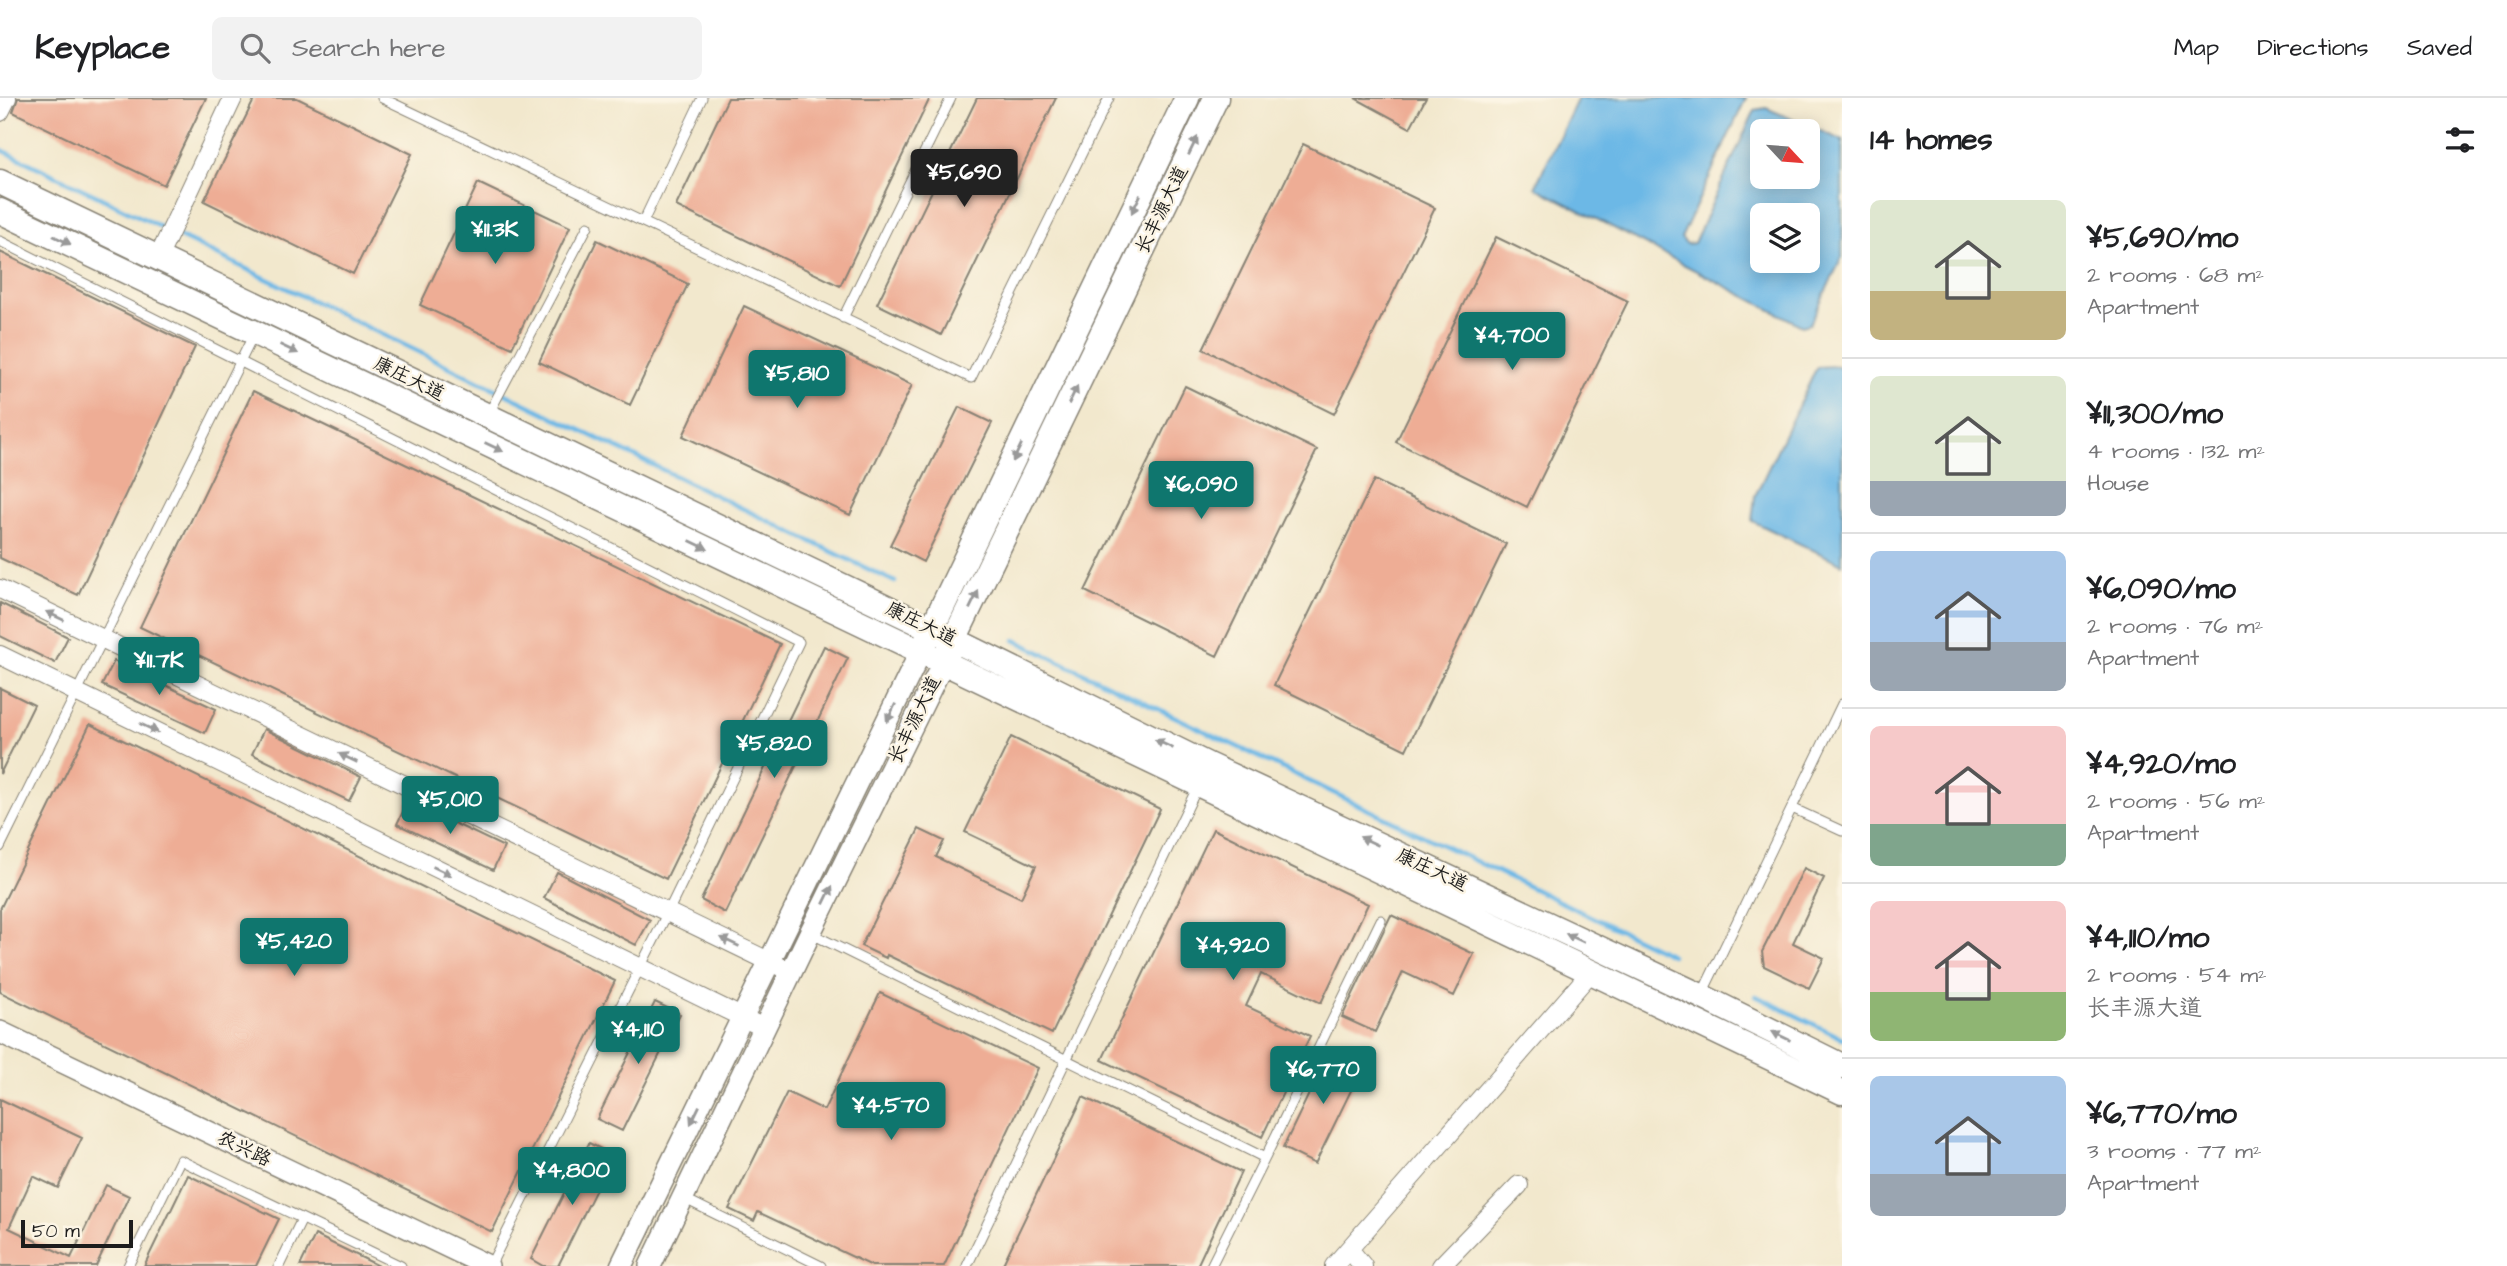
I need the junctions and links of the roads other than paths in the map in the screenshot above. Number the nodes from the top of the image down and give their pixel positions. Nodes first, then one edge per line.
1 (6, 98) edge
2 (233, 98) edge
3 (382, 98) edge
4 (702, 98) edge
5 (950, 98) edge
6 (1109, 98) edge
7 (1187, 98) edge
8 (1216, 98) edge
9 (0, 112) edge
10 (0, 182) edge
11 (0, 211) edge
12 (643, 222) junction
13 (588, 226) dead end
14 (0, 240) edge
15 (164, 247) junction
16 (844, 317) junction
17 (255, 333) junction
18 (241, 362) junction
19 (492, 406) junction
20 (0, 589) edge
21 (104, 639) junction
22 (938, 646) junction
23 (0, 654) edge
24 (78, 692) junction
25 (1842, 704) edge
26 (1203, 775) junction
27 (1792, 808) junction
28 (1842, 831) edge
29 (0, 847) edge
30 (668, 912) junction
31 (1381, 920) dead end
32 (810, 933) junction
33 (770, 962) junction
34 (640, 968) junction
35 (791, 972) junction
36 (1591, 972) junction
37 (1701, 996) junction
38 (742, 1018) junction
39 (764, 1028) junction
40 (0, 1032) edge
41 (1067, 1059) junction
42 (1842, 1066) edge
43 (1842, 1092) edge
44 (1265, 1158) junction
45 (1519, 1185) dead end
46 (682, 1198) junction
47 (302, 1219) junction
48 (1349, 1249) junction
49 (128, 1266) edge
50 (279, 1266) edge
51 (401, 1266) edge
52 (489, 1266) edge
53 (621, 1266) edge
54 (650, 1266) edge
55 (821, 1266) edge
56 (967, 1266) edge
57 (1211, 1266) edge
58 (1334, 1266) edge
59 (1363, 1266) edge
60 (1441, 1266) edge

1 - 9 street
2 - 15 street
3 - 12 lane
4 - 12 lane
5 - 16 lane
6 - 16 lane
7 -> 22 main road, 长丰源大道
22 -> 8 main road, 长丰源大道
10 - 15 main road, 康庄大道
11 -> 17 main road, 康庄大道
12 - 16 lane
13 - 19 lane
14 - 18 lane
15 - 19 main road, 康庄大道
17 - 18 lane
17 -> 22 main road, 康庄大道
18 - 21 lane
18 - 30 lane
19 - 22 main road, 康庄大道
21 -> 20 street
21 - 24 lane
30 -> 21 street
22 - 26 main road, 康庄大道
32 -> 22 street, 长丰源大道
22 -> 33 street, 长丰源大道
23 - 24 street
24 - 29 lane
24 -> 34 street
25 - 27 lane
26 - 36 main road, 康庄大道
37 -> 26 main road, 康庄大道
26 - 41 lane
27 - 28 lane
27 - 37 lane
33 -> 30 street
30 - 34 lane
31 - 44 lane
32 - 35 street, 长丰源大道
32 - 41 lane
33 - 35 street
33 - 38 street, 长丰源大道
34 - 38 street
34 - 52 lane
35 - 39 street, 长丰源大道
36 - 43 main road, 康庄大道
36 - 48 street
42 -> 37 main road, 康庄大道
38 - 39 street
38 -> 53 street, 长丰源大道
39 - 46 street, 长丰源大道
40 - 52 street, 农兴路
41 - 44 lane
41 - 56 lane
44 - 57 lane
45 - 60 street
46 - 54 street, 长丰源大道
46 - 55 lane
47 - 49 lane
47 - 50 lane
47 - 51 lane
48 - 58 street
48 - 59 street

